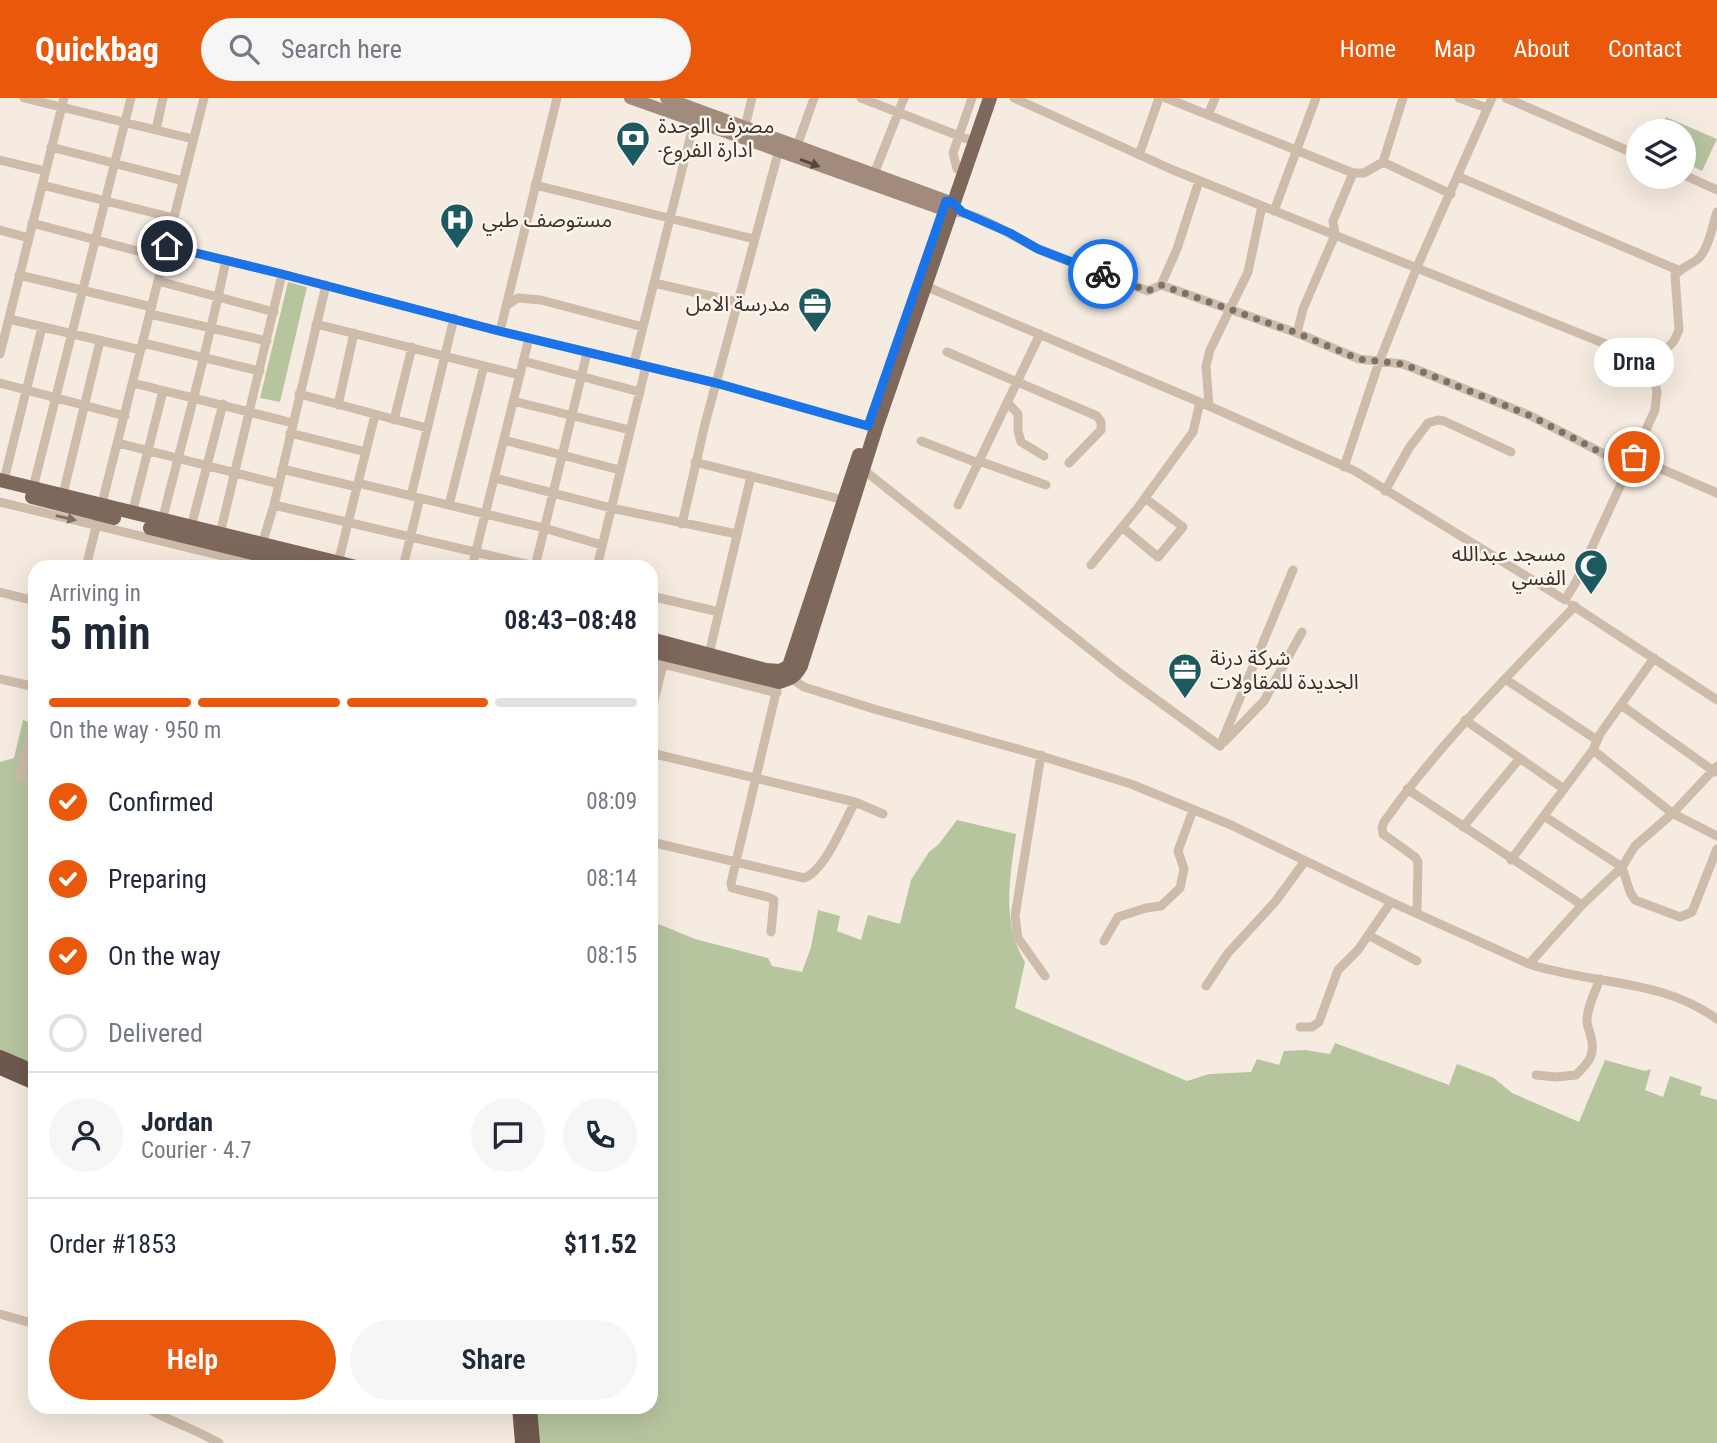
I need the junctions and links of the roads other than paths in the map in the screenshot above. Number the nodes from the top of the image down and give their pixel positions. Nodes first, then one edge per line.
1 (24, 98) edge
2 (131, 98) edge
3 (163, 98) edge
4 (204, 98) edge
5 (557, 98) edge
6 (630, 98) edge
7 (666, 98) edge
8 (752, 98) edge
9 (814, 98) edge
10 (862, 98) edge
11 (904, 98) edge
12 (972, 98) edge
13 (982, 98) edge
14 (990, 98) edge
15 (1014, 98) edge
16 (1159, 98) edge
17 (1166, 98) edge
18 (1215, 98) edge
19 (1315, 98) edge
20 (1403, 98) edge
21 (1459, 98) edge
22 (1492, 98) edge
23 (1506, 98) edge
24 (686, 101) edge
25 (62, 103) edge
26 (1487, 108) junction
27 (900, 111) junction
28 (1208, 114) junction
29 (125, 122) junction
30 (694, 122) junction
31 (746, 127) junction
32 (156, 130) junction
33 (962, 137) junction
34 (194, 139) junction
35 (780, 146) junction
36 (797, 146) junction
37 (51, 147) junction
38 (1297, 150) junction
39 (1626, 150) edge
40 (1139, 155) junction
41 (0, 160) edge
42 (114, 162) junction
43 (1383, 162) junction
44 (45, 171) junction
45 (1353, 173) junction
46 (874, 174) junction
47 (1459, 177) junction
48 (183, 180) junction
49 (1696, 180) edge
50 (1199, 181) junction
51 (42, 185) junction
52 (535, 186) junction
53 (1717, 190) edge
54 (1451, 194) junction
55 (104, 202) junction
56 (1262, 206) junction
57 (951, 208) junction
58 (1274, 211) junction
59 (1717, 212) edge
60 (174, 218) junction
61 (670, 220) junction
62 (32, 223) junction
63 (0, 230) edge
64 (1335, 235) junction
65 (29, 238) junction
66 (754, 239) junction
67 (95, 240) junction
68 (167, 246) junction
69 (164, 258) junction
70 (226, 260) junction
71 (1417, 267) junction
72 (1678, 270) junction
73 (282, 274) junction
74 (19, 275) junction
75 (158, 281) junction
76 (654, 283) junction
77 (921, 284) junction
78 (326, 285) junction
79 (1161, 285) junction
80 (83, 291) junction
81 (218, 298) junction
82 (0, 301) edge
83 (737, 302) junction
84 (12, 304) junction
85 (507, 304) junction
86 (1228, 310) junction
87 (151, 311) junction
88 (274, 312) junction
89 (454, 318) junction
90 (9, 319) junction
91 (316, 324) junction
92 (42, 327) junction
93 (643, 327) junction
94 (212, 328) junction
95 (500, 331) junction
96 (354, 333) junction
97 (1297, 333) junction
98 (71, 334) junction
99 (1040, 334) junction
100 (529, 338) junction
101 (2, 340) edge
102 (100, 341) junction
103 (267, 341) junction
104 (142, 347) junction
105 (412, 347) junction
106 (947, 352) dead end
107 (587, 353) junction
108 (0, 354) edge
109 (445, 355) junction
110 (205, 357) junction
111 (523, 361) junction
112 (1379, 362) junction
113 (634, 363) junction
114 (1653, 363) junction
115 (484, 366) junction
116 (646, 366) junction
117 (260, 371) junction
118 (520, 375) junction
119 (581, 377) junction
120 (1017, 382) junction
121 (0, 383) edge
122 (133, 383) junction
123 (716, 383) junction
124 (26, 390) junction
125 (163, 391) junction
126 (640, 392) junction
127 (299, 394) junction
128 (192, 397) junction
129 (56, 398) junction
130 (513, 401) junction
131 (1007, 402) junction
132 (223, 404) junction
133 (338, 404) junction
134 (1204, 404) junction
135 (86, 406) junction
136 (251, 412) junction
137 (375, 415) junction
138 (571, 415) junction
139 (125, 416) junction
140 (394, 420) junction
141 (293, 423) junction
142 (873, 426) junction
143 (427, 428) junction
144 (630, 430) junction
145 (290, 433) junction
146 (504, 440) junction
147 (921, 441) dead end
148 (118, 443) junction
149 (149, 451) junction
150 (366, 452) junction
151 (1511, 452) dead end
152 (561, 454) junction
153 (1044, 456) dead end
154 (178, 458) junction
155 (695, 462) junction
156 (979, 462) junction
157 (1631, 462) junction
158 (1069, 463) dead end
159 (207, 465) junction
160 (860, 466) junction
161 (1344, 467) junction
162 (282, 469) junction
163 (621, 470) junction
164 (236, 472) junction
165 (751, 476) junction
166 (495, 478) junction
167 (1, 483) edge
168 (279, 484) junction
169 (358, 485) junction
170 (1046, 485) dead end
171 (33, 488) junction
172 (1385, 491) junction
173 (552, 493) junction
174 (1717, 493) edge
175 (63, 494) junction
176 (416, 497) junction
177 (1145, 498) junction
178 (844, 500) junction
179 (0, 502) edge
180 (274, 505) junction
181 (449, 505) junction
182 (958, 505) dead end
183 (611, 508) junction
184 (132, 514) junction
185 (485, 514) junction
186 (100, 515) junction
187 (162, 521) junction
188 (349, 522) junction
189 (682, 524) junction
190 (191, 527) junction
191 (1122, 527) junction
192 (544, 528) junction
193 (220, 534) junction
194 (737, 534) junction
195 (410, 537) junction
196 (602, 545) junction
197 (476, 552) junction
198 (258, 557) edge
199 (88, 560) edge
200 (298, 560) edge
201 (339, 560) edge
202 (405, 560) edge
203 (474, 560) edge
204 (508, 560) edge
205 (537, 560) edge
206 (599, 560) edge
207 (1091, 565) dead end
208 (1293, 570) dead end
209 (0, 592) edge
210 (658, 598) edge
211 (28, 599) edge
212 (1565, 600) junction
213 (1575, 607) junction
214 (719, 612) junction
215 (1302, 632) dead end
216 (658, 641) edge
217 (709, 654) junction
218 (660, 657) edge
219 (1654, 659) junction
220 (0, 679) edge
221 (782, 679) junction
222 (1505, 679) junction
223 (28, 685) edge
224 (1717, 700) edge
225 (1621, 705) junction
226 (1465, 720) junction
227 (1597, 740) junction
228 (1220, 746) junction
229 (28, 748) edge
230 (1593, 750) junction
231 (658, 755) edge
232 (1041, 755) junction
233 (1520, 758) junction
234 (1716, 770) edge
235 (20, 778) dead end
236 (756, 779) junction
237 (1407, 789) junction
238 (1564, 789) junction
239 (855, 802) junction
240 (1193, 810) junction
241 (1672, 813) junction
242 (883, 814) dead end
243 (1544, 816) junction
244 (1463, 827) junction
245 (1717, 836) edge
246 (658, 844) edge
247 (1717, 849) edge
248 (1511, 859) junction
249 (1305, 862) junction
250 (735, 863) junction
251 (1622, 867) junction
252 (1391, 902) junction
253 (1582, 905) junction
254 (1417, 913) junction
255 (771, 932) dead end
256 (1368, 935) junction
257 (1104, 941) dead end
258 (1417, 961) dead end
259 (1528, 964) junction
260 (1045, 976) dead end
261 (1600, 979) junction
262 (1206, 986) dead end
263 (1717, 1019) edge
264 (1300, 1027) dead end
265 (0, 1056) edge
266 (0, 1068) edge
267 (28, 1069) edge
268 (1536, 1075) dead end
269 (28, 1080) edge
270 (0, 1314) edge
271 (28, 1322) edge
272 (156, 1414) edge
273 (520, 1414) edge
274 (531, 1414) edge
275 (219, 1443) edge
276 (522, 1443) edge
277 (533, 1443) edge

1 - 25 street
2 - 29 street
3 - 32 street
4 - 34 street
5 - 52 street
6 - 30 main road
7 - 24 main road
8 - 31 street
9 - 36 street
10 - 27 street
11 - 27 street
12 - 33 street
13 - 33 main road
14 - 57 main road
15 - 40 street
16 - 40 street
17 - 28 street
18 - 28 street
19 - 38 street
20 - 43 street
21 - 26 street
22 - 26 street
23 - 39 street
24 - 31 main road
25 - 29 street
25 - 37 street
26 - 47 street
27 - 33 street
27 - 46 street
28 - 38 street
29 - 32 street
29 - 42 street
30 - 35 main road
30 - 61 street
31 - 35 main road
32 - 34 street
33 - 57 main road
34 - 48 street
35 - 36 main road
35 -> 57 main road
35 - 66 street
36 - 46 main road
37 - 42 street
37 - 44 street
38 - 45 street
38 - 58 street
40 - 50 street
41 - 44 street
42 - 48 street
42 - 55 street
43 - 45 street
43 - 54 street
44 - 51 street
45 - 64 street
46 - 57 main road
47 - 54 street
47 - 72 street
48 - 60 street
49 - 53 street
50 - 56 street
50 - 79 street
51 - 55 street
51 - 62 street
52 - 61 street
52 - 85 street
54 - 71 street
55 - 60 street
55 - 67 street
56 - 58 street
56 - 86 street
57 - 77 main road
57 - 79 street
58 - 64 street
59 - 72 street
60 - 68 street
61 - 66 street
61 - 76 street
62 - 65 street
62 - 67 street
63 - 65 street
64 - 71 street
64 - 97 street
65 - 74 street
66 - 83 street
67 - 69 street
67 - 80 street
68 - 69 street
68 - 70 street
69 - 75 street
70 - 73 street
70 - 81 street
71 - 112 street
71 - 114 street
72 - 114 street
73 - 78 street
73 - 88 street
74 - 80 street
74 - 84 street
75 - 81 street
75 - 87 street
76 - 83 street
76 - 93 street
77 - 99 street
77 - 142 main road
78 - 89 street
78 - 91 street
79 - 86 street
80 - 87 street
80 - 98 street
81 - 88 street
81 - 94 street
82 - 84 street
83 - 123 street
84 - 90 street
85 - 93 street
85 - 95 street
86 - 97 street
86 - 134 street
87 - 94 street
87 - 104 street
88 - 103 street
89 - 95 street
89 - 109 street
90 - 92 street
90 - 101 street
91 - 96 street
91 - 127 street
92 - 98 street
92 - 124 street
93 - 113 street
94 - 103 street
94 - 110 street
95 - 100 street
96 - 105 street
96 - 133 street
97 - 112 street
98 - 102 street
98 - 129 street
99 - 120 street
99 - 134 street
100 - 107 street
100 - 111 street
101 - 108 street
102 - 104 street
102 - 135 street
103 - 117 street
104 - 110 street
104 - 122 street
105 - 109 street
105 - 140 street
106 - 120 street
107 - 113 street
107 - 119 street
109 - 115 street
109 - 143 street
110 - 117 street
110 - 128 street
111 - 118 street
111 - 119 street
112 - 157 street
112 - 161 street
113 - 116 street
114 - 157 street
115 - 118 street
115 - 181 street
116 - 123 street
116 - 126 street
117 - 136 street
118 - 130 street
119 - 126 street
119 - 138 street
120 - 131 street
120 - 158 street
121 - 124 street
122 - 125 street
122 - 139 street
123 - 142 street
123 - 155 street
124 - 129 street
124 - 167 street
125 - 128 street
125 - 149 street
126 - 144 street
127 - 133 street
127 - 141 street
128 - 132 street
128 - 154 street
129 - 135 street
129 - 171 street
130 - 138 street
130 - 146 street
131 - 153 street
131 - 156 street
132 - 136 street
132 - 159 street
133 - 137 street
134 - 161 street
134 - 177 street
135 - 139 street
135 - 175 street
136 - 141 street
136 - 164 street
137 - 140 street
137 - 150 street
138 - 144 street
138 - 152 street
139 - 148 street
140 - 143 street
141 - 145 street
142 - 160 main road
143 - 176 street
144 - 163 street
145 - 150 street
145 - 162 street
146 - 152 street
146 - 166 street
147 - 156 street
148 - 149 street
148 - 186 street
149 - 154 street
149 - 184 street
150 - 169 street
151 - 172 street
152 - 163 street
152 - 173 street
154 - 159 street
154 - 187 street
155 - 165 street
155 - 189 street
156 - 170 street
156 - 182 street
157 - 174 street
157 - 212 street
159 - 164 street
159 - 190 street
160 - 178 main road
160 - 221 main road
160 - 228 street
161 - 172 street
162 - 168 street
162 - 169 street
163 - 183 street
164 - 168 street
164 - 193 street
165 - 178 street
165 - 194 street
166 - 173 street
166 - 185 street
167 - 171 main road
167 - 186 main road
168 - 180 street
169 - 176 street
169 - 188 street
171 - 175 main road
172 - 212 street
173 - 183 street
173 - 192 street
175 - 186 main road
176 - 181 street
176 - 195 street
177 - 191 street
177 - 191 street
178 - 221 main road
179 -> 186 street
180 - 188 street
180 - 198 street
181 - 185 street
183 - 189 street
183 - 196 street
184 - 186 main road
184 - 187 main road
185 - 192 street
185 - 197 street
186 - 198 main road
186 - 199 street
187 - 190 main road
188 - 195 street
188 - 201 street
189 - 194 street
190 - 193 main road
191 - 207 street
192 - 196 street
192 - 205 street
193 - 198 main road
194 - 214 street
195 - 197 street
195 - 202 street
196 - 206 street
197 - 203 street
197 - 204 street
198 - 200 main road
208 - 228 street
209 - 211 street
210 - 214 street
212 - 213 street
213 - 219 street
213 - 222 street
214 - 217 street
215 - 228 street
216 - 217 main road
217 - 221 main road
218 - 221 main road
219 - 224 street
219 - 225 street
220 - 223 street
221 - 232 street
221 - 236 street
222 - 226 street
222 - 227 street
225 - 227 street
225 - 234 street
226 - 233 street
226 - 237 street
227 - 230 street
229 - 235 street
230 - 238 street
230 - 241 street
231 - 236 street
232 - 240 street
232 - 260 street
233 - 238 street
233 - 244 street
234 - 241 street
236 - 239 street
236 - 250 street
237 - 244 street
237 - 254 street
238 - 243 street
239 - 242 street
239 - 250 street
240 - 249 street
240 - 257 street
241 - 245 street
241 - 251 street
243 - 248 street
243 - 251 street
244 - 248 street
246 - 250 street
247 - 251 street
248 - 253 street
249 - 252 street
249 - 262 street
250 - 255 street
251 - 253 street
252 - 254 street
252 - 256 street
253 - 259 street
254 - 259 street
256 - 258 street
256 - 264 street
259 - 261 street
261 - 263 street
261 - 268 street
265 - 267 highway
266 - 269 highway
270 - 271 street
272 - 275 street
273 - 276 highway
274 - 277 highway

